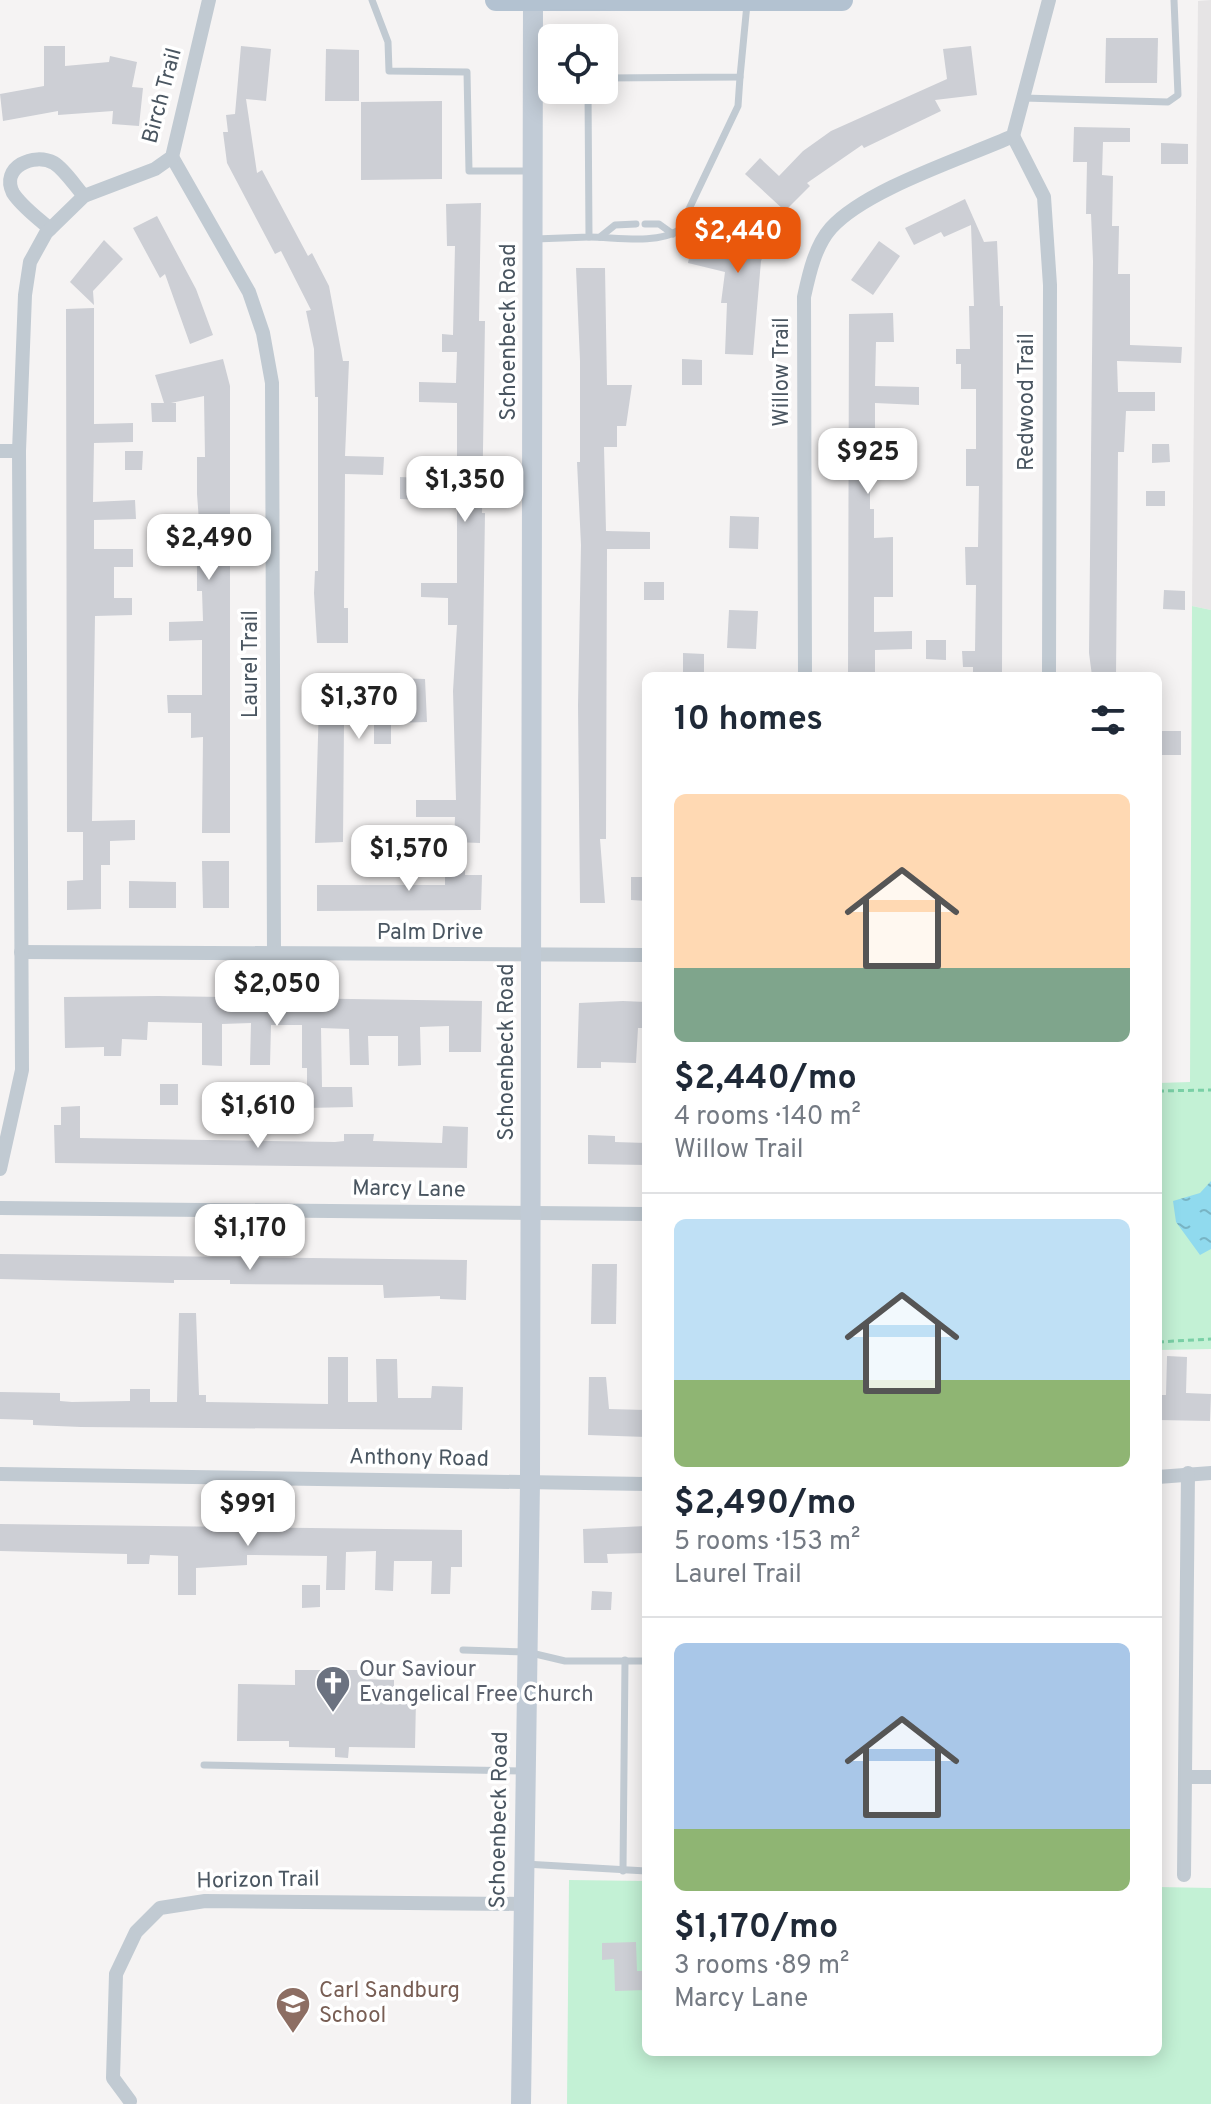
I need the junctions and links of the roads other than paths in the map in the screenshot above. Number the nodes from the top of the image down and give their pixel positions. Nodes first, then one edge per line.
1 (209, 0) edge
2 (372, 0) edge
3 (496, 0) edge
4 (533, 0) edge
5 (842, 0) edge
6 (1049, 0) edge
7 (1174, 0) edge
8 (747, 1) edge
9 (740, 77) junction
10 (618, 78) edge
11 (1023, 98) junction
12 (588, 104) edge
13 (1013, 136) junction
14 (172, 157) junction
15 (533, 171) junction
16 (84, 196) junction
17 (50, 229) junction
18 (673, 234) junction
19 (589, 237) junction
20 (600, 237) junction
21 (533, 239) junction
22 (0, 451) edge
23 (19, 451) junction
24 (805, 672) edge
25 (1049, 672) edge
26 (21, 952) junction
27 (274, 954) junction
28 (532, 955) junction
29 (642, 955) edge
30 (0, 1169) edge
31 (0, 1208) edge
32 (530, 1213) junction
33 (642, 1214) edge
34 (1188, 1473) junction
35 (1211, 1473) edge
36 (0, 1474) edge
37 (1162, 1476) edge
38 (530, 1482) junction
39 (642, 1484) edge
40 (463, 1650) dead end
41 (527, 1652) junction
42 (625, 1660) junction
43 (642, 1661) edge
44 (204, 1765) dead end
45 (524, 1771) junction
46 (1185, 1777) junction
47 (1211, 1777) edge
48 (523, 1864) junction
49 (623, 1871) junction
50 (642, 1871) edge
51 (1184, 1875) dead end
52 (522, 1904) junction
53 (130, 2101) dead end
54 (521, 2104) edge

1 - 14 street, Birch Trail
2 - 15 lane
3 - 4 main road
4 - 8 main road
4 - 15 main road, Schoenbeck Road
5 - 8 main road
6 - 11 street
7 - 11 lane
8 - 9 lane
9 - 10 lane
9 - 18 lane
11 - 13 street
12 - 19 lane
13 - 24 street, Willow Trail
13 - 25 street, Redwood Trail
14 - 16 street, Birch Trail
14 - 27 street, Laurel Trail
15 - 21 main road, Schoenbeck Road
16 - 17 street, Birch Trail
16 - 17 street
17 - 23 street, Birch Trail
18 - 20 lane
18 - 20 lane
19 - 20 lane
19 - 21 lane
21 - 28 main road, Schoenbeck Road
22 - 23 street
23 - 26 street, Birch Trail
26 - 27 street, Palm Drive
26 - 30 street, Birch Trail
27 - 28 street, Palm Drive
28 - 29 street, Palm Drive
28 - 32 main road, Schoenbeck Road
31 - 32 street, Marcy Lane
32 - 33 street, Marcy Lane
32 - 38 main road, Schoenbeck Road
34 - 35 street
34 - 37 street
34 - 46 street
36 - 38 street, Anthony Road
38 - 39 street, Anthony Road
38 - 41 main road, Schoenbeck Road
40 - 41 lane
41 - 42 lane
41 - 45 main road, Schoenbeck Road
42 - 43 lane
42 - 49 lane
44 - 45 lane
45 - 48 main road, Schoenbeck Road
46 - 47 street
46 - 51 street
48 - 49 lane
48 - 52 main road, Schoenbeck Road
49 - 50 lane
52 - 53 street, Horizon Trail
52 - 54 main road, Schoenbeck Road

